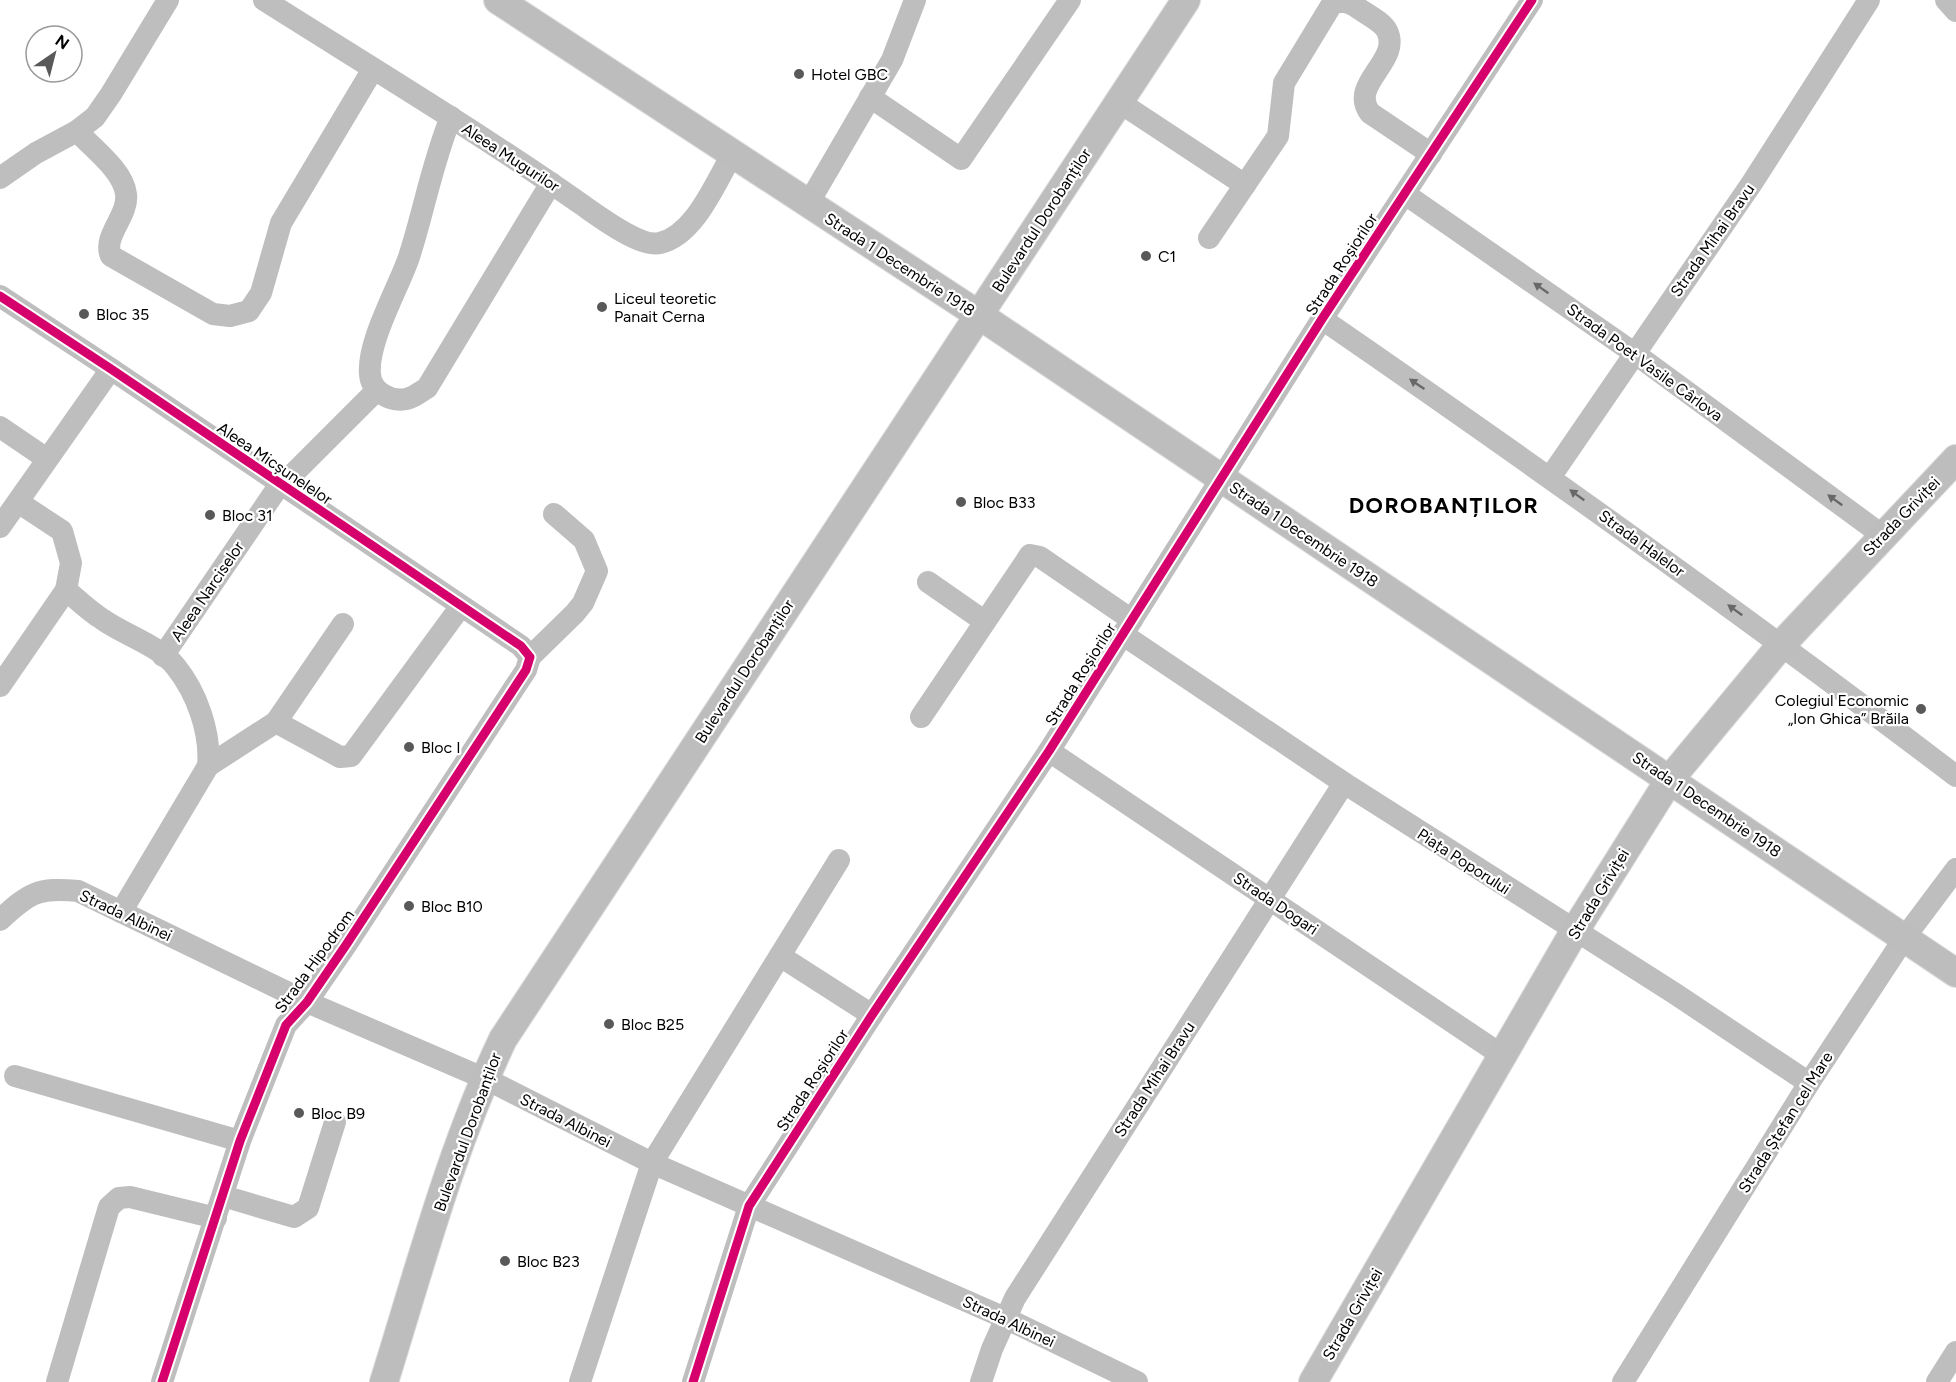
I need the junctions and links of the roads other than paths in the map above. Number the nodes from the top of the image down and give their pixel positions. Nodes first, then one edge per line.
1 (168, 0) edge
2 (264, 0) edge
3 (498, 0) edge
4 (915, 0) edge
5 (1070, 0) edge
6 (1186, 0) edge
7 (1532, 0) edge
8 (1869, 0) edge
9 (1946, 0) edge
10 (1956, 11) edge
11 (373, 69) junction
12 (870, 97) junction
13 (1119, 102) junction
14 (451, 117) junction
15 (77, 131) junction
16 (732, 154) junction
17 (1431, 154) junction
18 (0, 178) edge
19 (551, 183) junction
20 (1245, 185) junction
21 (1405, 194) junction
22 (808, 204) junction
23 (1209, 237) dead end
24 (0, 296) edge
25 (980, 315) junction
26 (1322, 319) junction
27 (1634, 353) junction
28 (111, 369) junction
29 (377, 390) junction
30 (0, 427) edge
31 (47, 459) junction
32 (1956, 459) edge
33 (1551, 476) junction
34 (1223, 480) junction
35 (282, 485) junction
36 (18, 502) junction
37 (554, 514) dead end
38 (0, 527) edge
39 (1882, 535) junction
40 (928, 582) dead end
41 (66, 590) junction
42 (461, 606) junction
43 (984, 621) junction
44 (343, 624) dead end
45 (1127, 627) junction
46 (1782, 644) junction
47 (163, 656) junction
48 (530, 657) junction
49 (0, 686) edge
50 (921, 717) dead end
51 (276, 722) junction
52 (1049, 751) junction
53 (208, 766) junction
54 (1956, 776) edge
55 (1670, 779) junction
56 (1344, 783) junction
57 (839, 860) dead end
58 (1956, 869) edge
59 (1270, 899) junction
60 (121, 912) junction
61 (0, 920) edge
62 (1574, 932) junction
63 (1905, 938) junction
64 (780, 956) junction
65 (1956, 973) edge
66 (307, 1002) junction
67 (872, 1015) junction
68 (1503, 1056) junction
69 (15, 1076) dead end
70 (484, 1079) junction
71 (1809, 1083) junction
72 (335, 1122) dead end
73 (240, 1141) junction
74 (652, 1163) junction
75 (223, 1196) junction
76 (749, 1206) junction
77 (216, 1218) junction
78 (1005, 1318) junction
79 (1956, 1352) edge
80 (57, 1382) edge
81 (162, 1382) edge
82 (384, 1382) edge
83 (580, 1382) edge
84 (693, 1382) edge
85 (981, 1382) edge
86 (1137, 1382) edge
87 (1313, 1382) edge
88 (1623, 1382) edge
89 (1937, 1382) edge

1 - 15 street
2 - 11 street, Aleea Mugurilor
3 - 16 main road, Strada 1 Decembrie 1918
4 - 12 street
5 - 12 street
6 - 13 main road, Bulevardul Dorobanților
7 - 17 street, Strada Roșiorilor
8 - 27 street, Strada Mihai Bravu
9 - 10 street
11 - 14 street, Aleea Mugurilor
11 - 15 street
12 - 22 street
13 - 20 street
13 - 25 main road, Bulevardul Dorobanților
14 - 19 street, Aleea Mugurilor
14 - 29 street
15 - 18 street
16 - 19 street, Aleea Mugurilor
16 - 22 main road, Strada 1 Decembrie 1918
17 - 20 street
17 - 21 street, Strada Roșiorilor
19 - 29 street
20 - 23 street
21 - 26 street, Strada Roșiorilor
27 -> 21 street, Strada Poet Vasile Cârlova
22 - 25 main road, Strada 1 Decembrie 1918
24 - 28 street, Aleea Micșunelelor
25 - 34 main road, Strada 1 Decembrie 1918
25 - 70 main road, Bulevardul Dorobanților
33 -> 26 street, Strada Halelor
26 - 34 street, Strada Roșiorilor
27 - 33 street, Strada Mihai Bravu
39 -> 27 street, Strada Poet Vasile Cârlova
28 - 31 street
28 - 35 street, Aleea Micșunelelor
29 - 35 street, Aleea Narciselor
30 - 31 street
31 - 36 street
32 - 39 main road, Strada Griviței
46 -> 33 street, Strada Halelor
34 - 45 street, Strada Roșiorilor
34 - 55 main road, Strada 1 Decembrie 1918
35 - 42 street, Aleea Micșunelelor
35 - 47 street, Aleea Narciselor
36 - 38 street
36 - 41 street
37 - 48 street, Strada Hipodrom
39 - 46 main road, Strada Griviței
40 - 43 street
41 - 47 street
41 - 49 street
42 - 48 street, Aleea Micșunelelor
42 - 51 street
43 - 45 street, Piața Poporului
43 - 50 street
44 - 51 street
45 - 52 street, Strada Roșiorilor
45 - 56 street, Piața Poporului
46 - 54 street, Strada Halelor
46 - 55 main road, Strada Griviței
47 - 53 street, Aleea Narciselor
48 - 66 street, Strada Hipodrom
51 - 53 street
52 - 59 street, Strada Dogari
52 - 67 street, Strada Roșiorilor
53 - 60 street
55 - 62 main road, Strada Griviței
55 - 63 main road, Strada 1 Decembrie 1918
56 - 59 street, Strada Mihai Bravu
56 - 62 street, Piața Poporului
57 - 64 street
58 - 63 street, Strada Ștefan cel Mare
59 - 68 street, Strada Dogari
59 - 78 street, Strada Mihai Bravu
60 - 61 street, Strada Albinei
60 - 66 street, Strada Albinei
62 - 68 main road, Strada Griviței
62 - 71 street, Piața Poporului
63 - 65 main road, Strada 1 Decembrie 1918
63 - 71 street, Strada Ștefan cel Mare
64 - 67 street
64 - 74 street
66 - 70 street, Strada Albinei
66 - 73 street, Strada Hipodrom
67 - 76 street, Strada Roșiorilor
68 - 87 main road, Strada Griviței
69 - 73 street
70 - 74 street, Strada Albinei
70 - 82 main road, Bulevardul Dorobanților
71 - 88 street, Strada Ștefan cel Mare
72 - 75 street
73 - 75 street, Strada Hipodrom
74 - 76 street, Strada Albinei
74 - 83 street
75 - 77 street, Strada Hipodrom
76 - 78 street, Strada Albinei
76 - 84 street, Strada Roșiorilor
77 - 80 street
77 - 81 street, Strada Hipodrom
78 - 85 street, Strada Mihai Bravu
78 - 86 street, Strada Albinei
79 - 89 street

